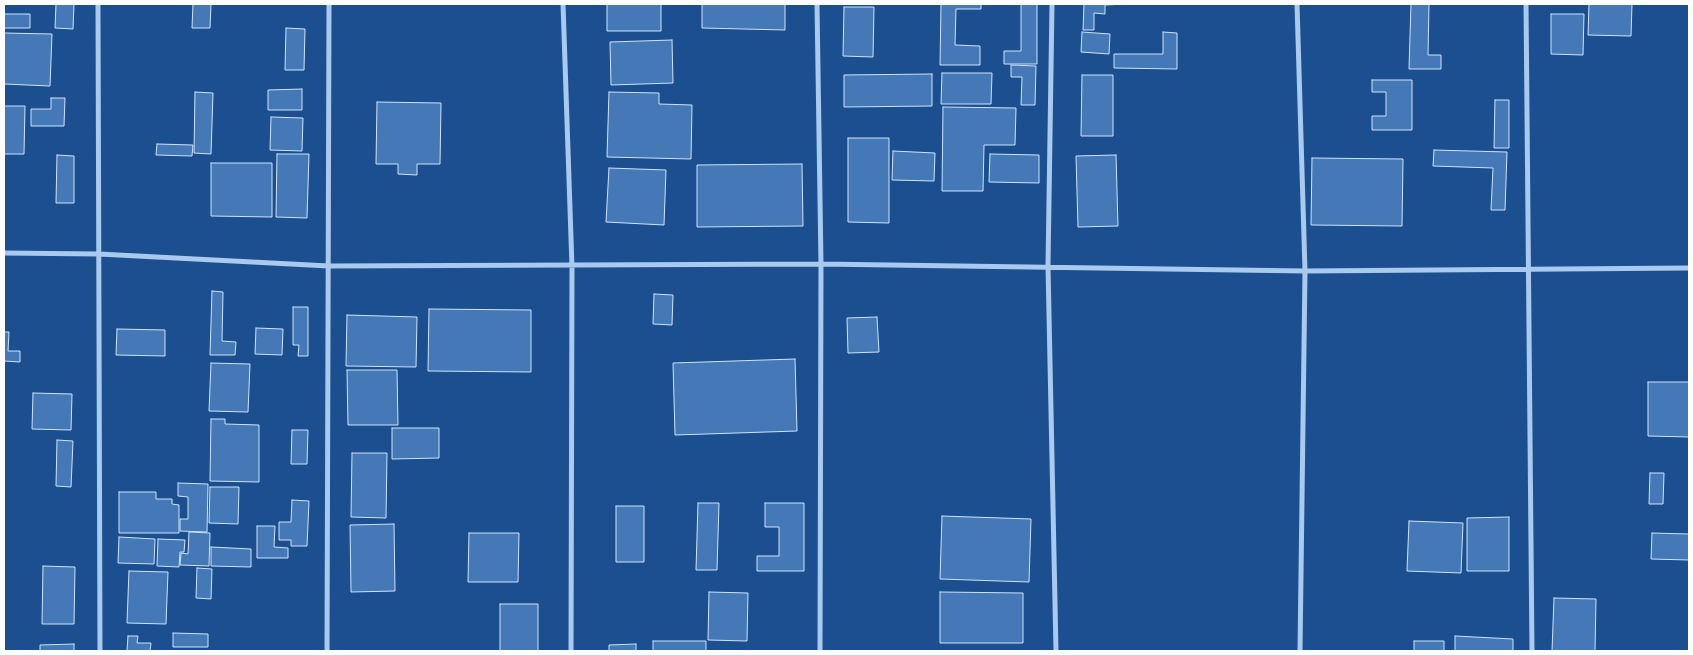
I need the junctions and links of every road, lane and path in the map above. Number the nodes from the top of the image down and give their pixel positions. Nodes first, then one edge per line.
1 (98, 4) edge
2 (328, 4) edge
3 (563, 4) edge
4 (817, 4) edge
5 (1052, 4) edge
6 (1297, 4) edge
7 (1526, 4) edge
8 (4, 253) edge
9 (99, 254) junction
10 (821, 264) junction
11 (329, 266) junction
12 (572, 266) junction
13 (1048, 266) junction
14 (1689, 268) edge
15 (1530, 269) junction
16 (1305, 270) junction
17 (100, 651) edge
18 (327, 651) edge
19 (571, 651) edge
20 (820, 651) edge
21 (1056, 651) edge
22 (1300, 651) edge
23 (1532, 651) edge

1 - 9 street
2 - 11 street
3 - 12 street
4 - 10 street
5 - 13 street
6 - 16 street
7 - 15 street
8 - 9 street
9 - 11 street
9 - 17 street
10 - 12 street
10 - 13 street
10 - 20 street
11 - 12 street
11 - 18 street
12 - 19 street
13 - 16 street
13 - 21 street
14 - 15 street
15 - 16 street
15 - 23 street
16 - 22 street

